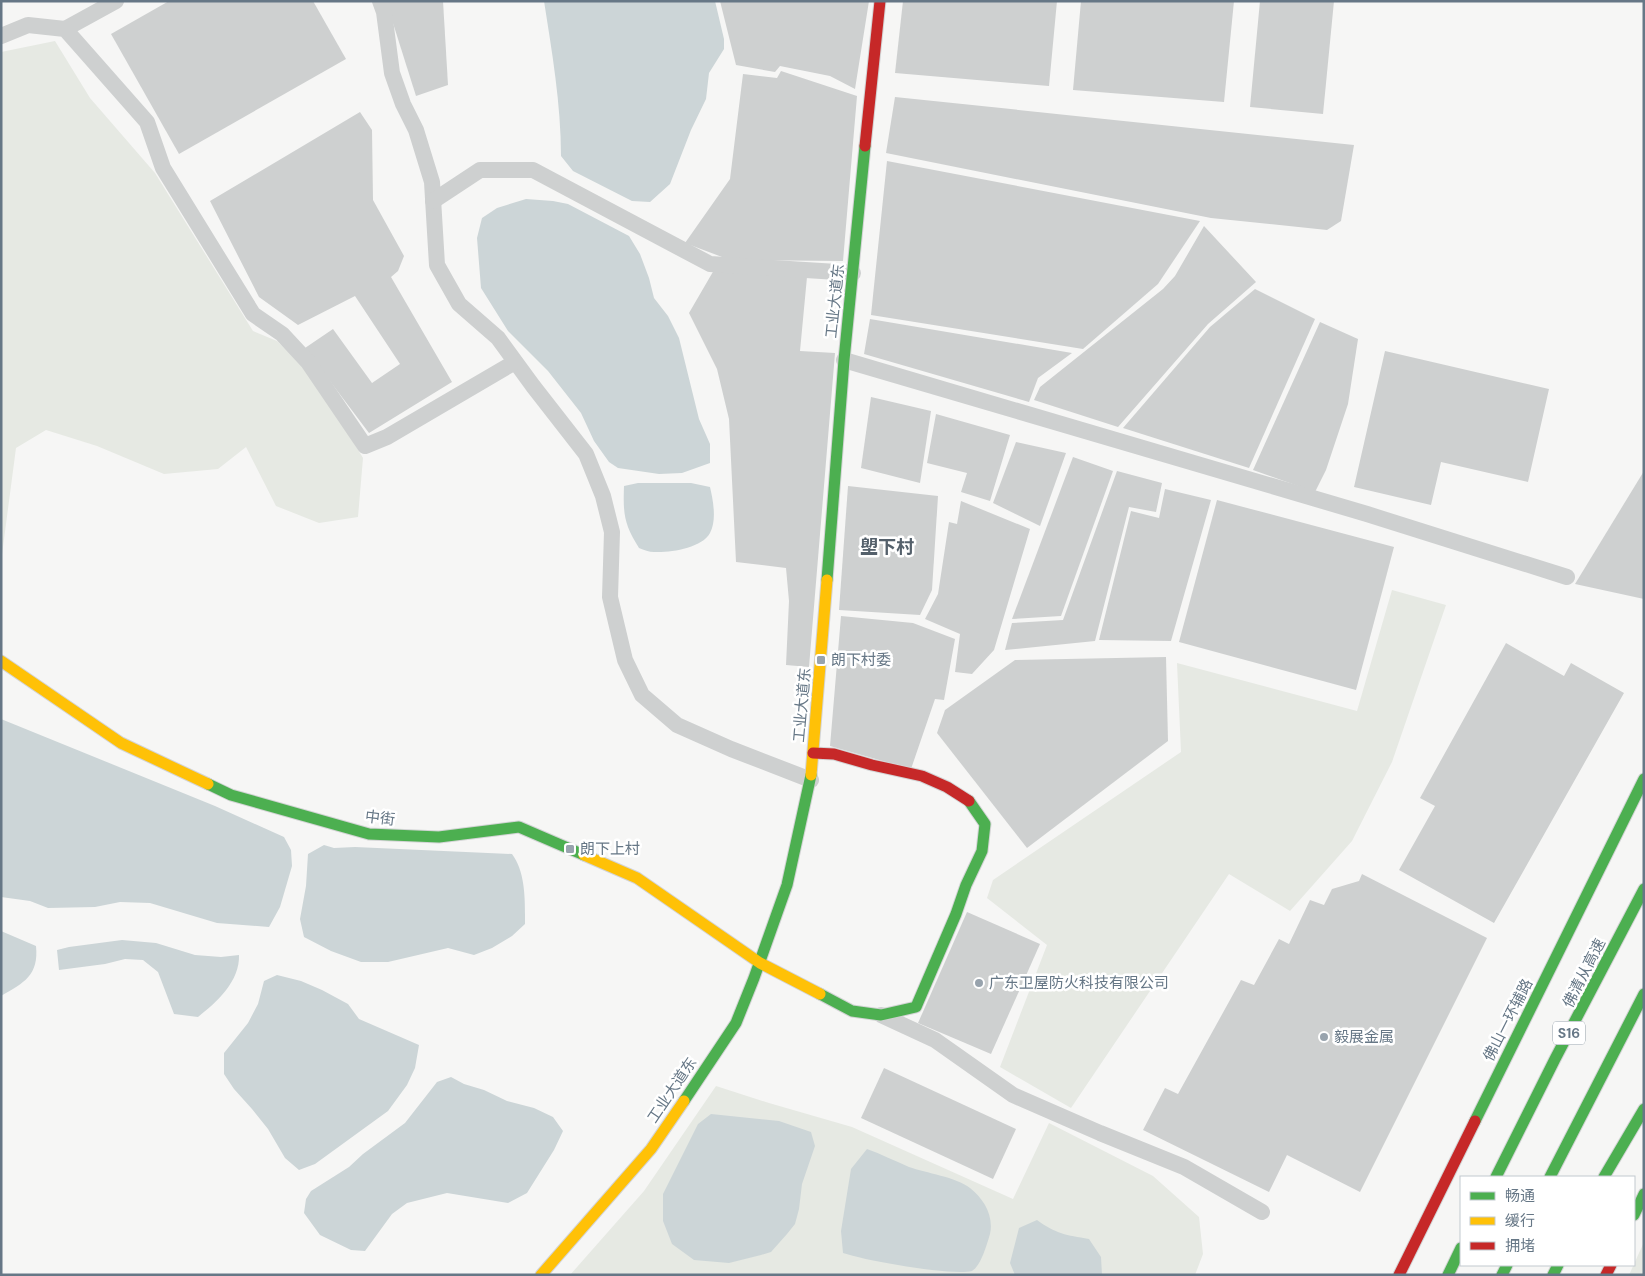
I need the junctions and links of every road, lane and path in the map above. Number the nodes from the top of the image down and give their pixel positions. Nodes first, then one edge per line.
1 (116, 1) edge
2 (380, 1) edge
3 (880, 1) edge
4 (65, 29) junction
5 (1, 36) edge
6 (433, 202) junction
7 (853, 273) junction
8 (844, 360) junction
9 (516, 362) junction
10 (1567, 578) dead end
11 (1, 661) edge
12 (814, 753) junction
13 (1644, 779) edge
14 (811, 780) junction
15 (1644, 889) edge
16 (760, 963) junction
17 (1644, 994) edge
18 (881, 1014) junction
19 (1644, 1110) edge
20 (1636, 1122) junction
21 (1496, 1176) edge
22 (1551, 1176) edge
23 (1605, 1176) edge
24 (1612, 1176) edge
25 (1644, 1194) edge
26 (1262, 1212) dead end
27 (1635, 1213) edge
28 (1460, 1250) edge
29 (541, 1275) edge
30 (1399, 1275) edge
31 (1448, 1275) edge

1 - 4 street
2 - 6 street
3 - 7 main road, 工业大道东
4 - 5 street
4 - 9 street
6 - 7 street
6 - 9 street
7 - 8 main road, 工业大道东
8 - 10 street
8 - 12 main road, 工业大道东
9 - 14 street
11 - 16 main road, 中街
12 - 14 main road, 工业大道东
12 - 18 main road, 中街
13 - 30 main road, 佛山一环辅路
14 - 16 main road, 工业大道东
15 - 21 main road, 佛清从高速 / S16
16 - 18 main road, 中街
16 - 29 main road, 工业大道东
17 - 22 main road
18 - 26 street
19 - 20 main road
20 - 23 main road
20 - 24 main road
25 - 27 main road
28 - 31 main road

